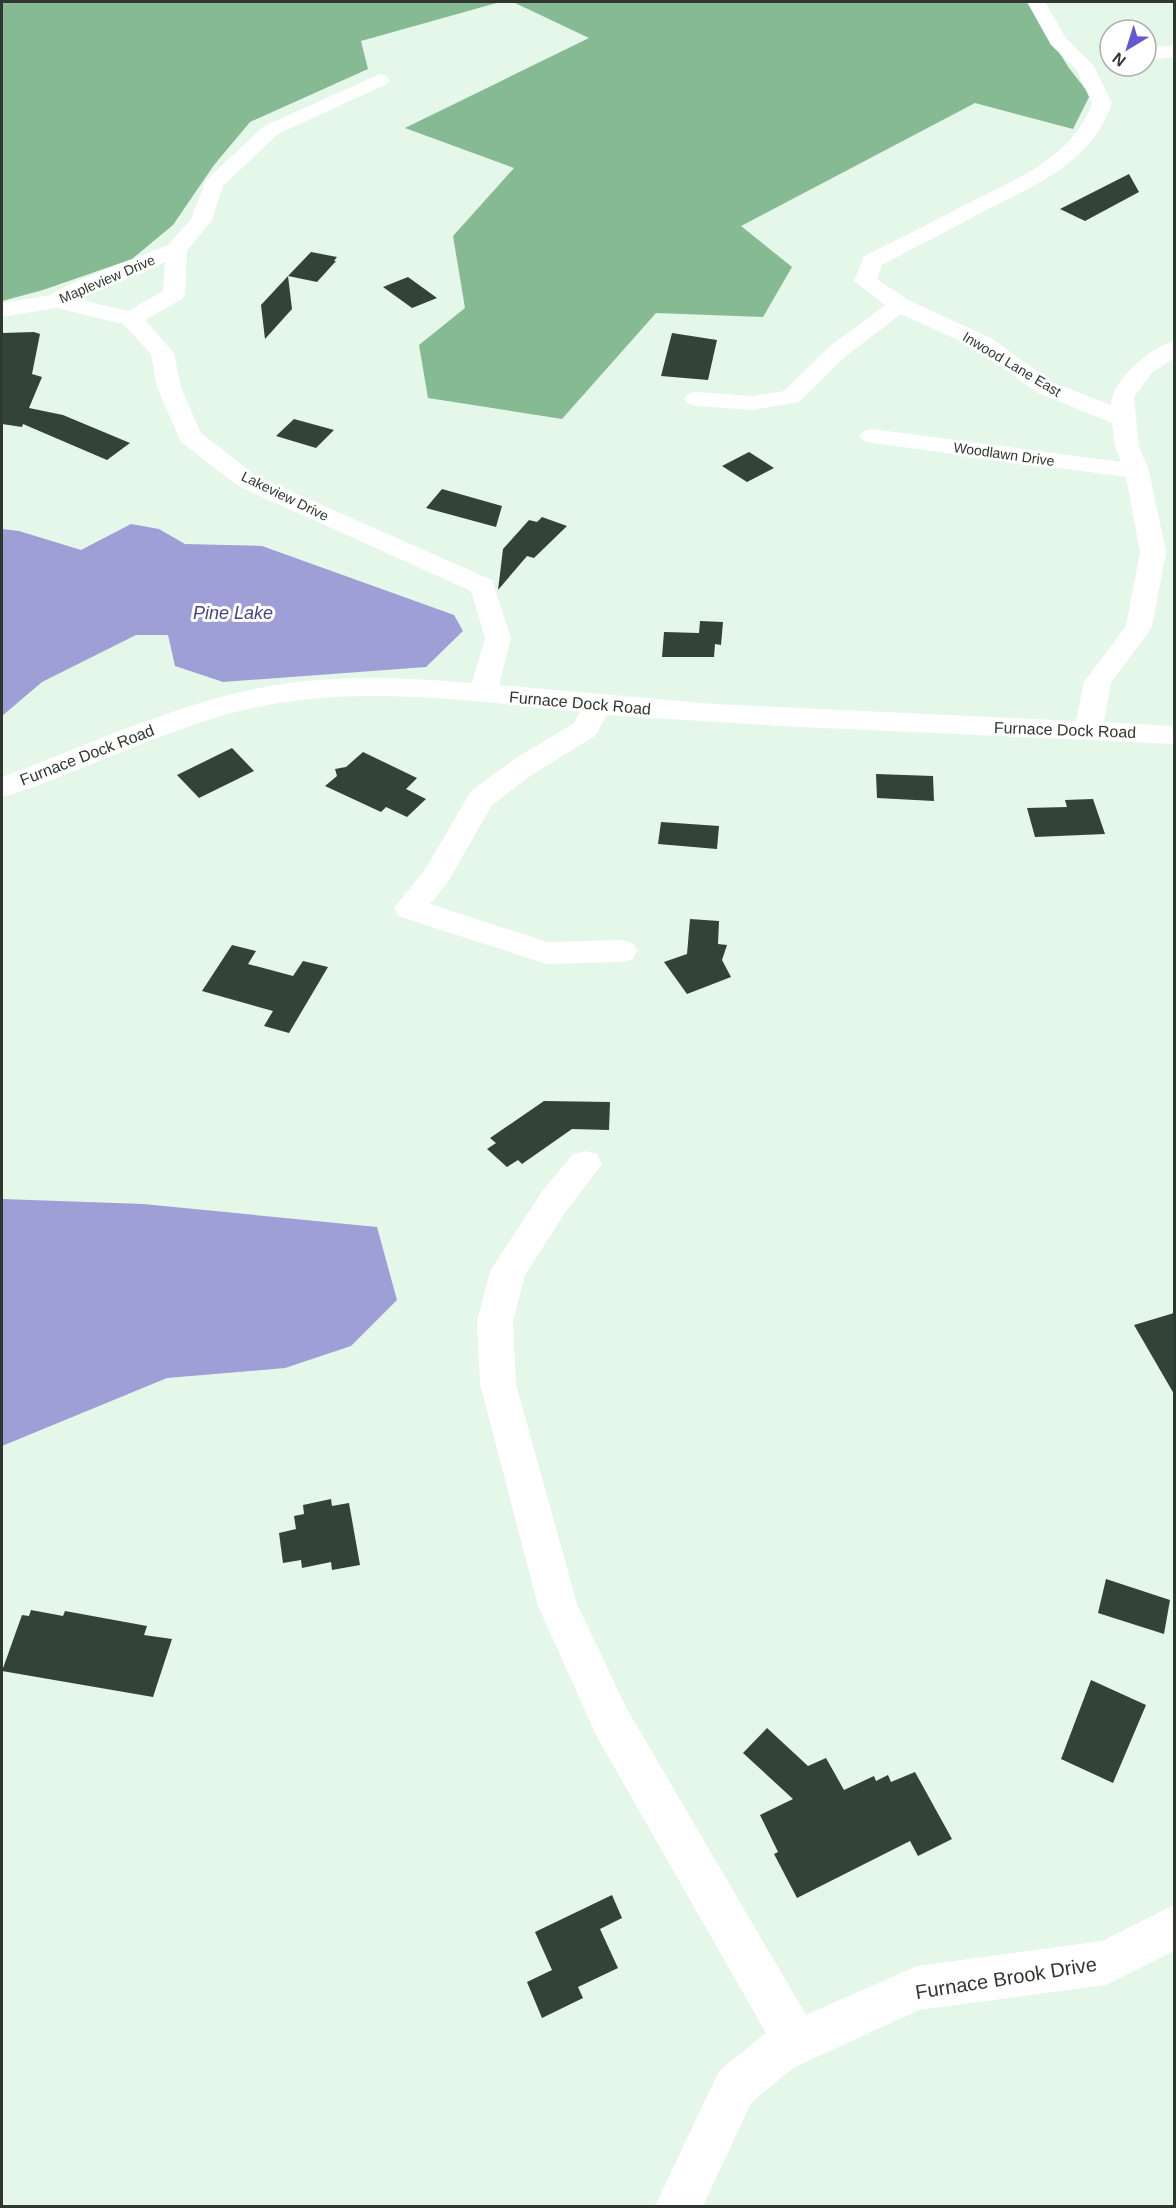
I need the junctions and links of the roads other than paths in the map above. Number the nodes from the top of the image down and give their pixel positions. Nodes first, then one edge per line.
1 (1036, 2) edge
2 (1174, 51) edge
3 (1158, 53) edge
4 (380, 80) dead end
5 (176, 250) junction
6 (56, 301) junction
7 (900, 305) junction
8 (2, 310) edge
9 (130, 319) junction
10 (1174, 348) edge
11 (696, 399) dead end
12 (1123, 419) junction
13 (872, 436) dead end
14 (1137, 471) junction
15 (483, 694) junction
16 (598, 705) junction
17 (1088, 730) junction
18 (1174, 735) edge
19 (2, 787) edge
20 (622, 951) dead end
21 (585, 1164) dead end
22 (1174, 1927) edge
23 (797, 2043) junction
24 (679, 2206) edge

1 - 7 street, Inwood Lane East
2 - 3 street
4 - 5 street
5 - 6 street, Mapleview Drive
5 - 9 street
6 - 8 street, Mapleview Drive
6 - 9 street
7 - 11 street
7 - 12 street, Inwood Lane East
9 - 15 street, Lakeview Drive
10 - 12 street
12 - 14 street
13 - 14 street, Woodlawn Drive
14 - 17 street
15 - 16 street, Furnace Dock Road
15 - 19 street, Furnace Dock Road
16 - 17 street, Furnace Dock Road
16 - 20 street
17 - 18 street, Furnace Dock Road
21 - 23 street
22 - 23 street, Furnace Brook Drive
23 - 24 street, Furnace Brook Drive

